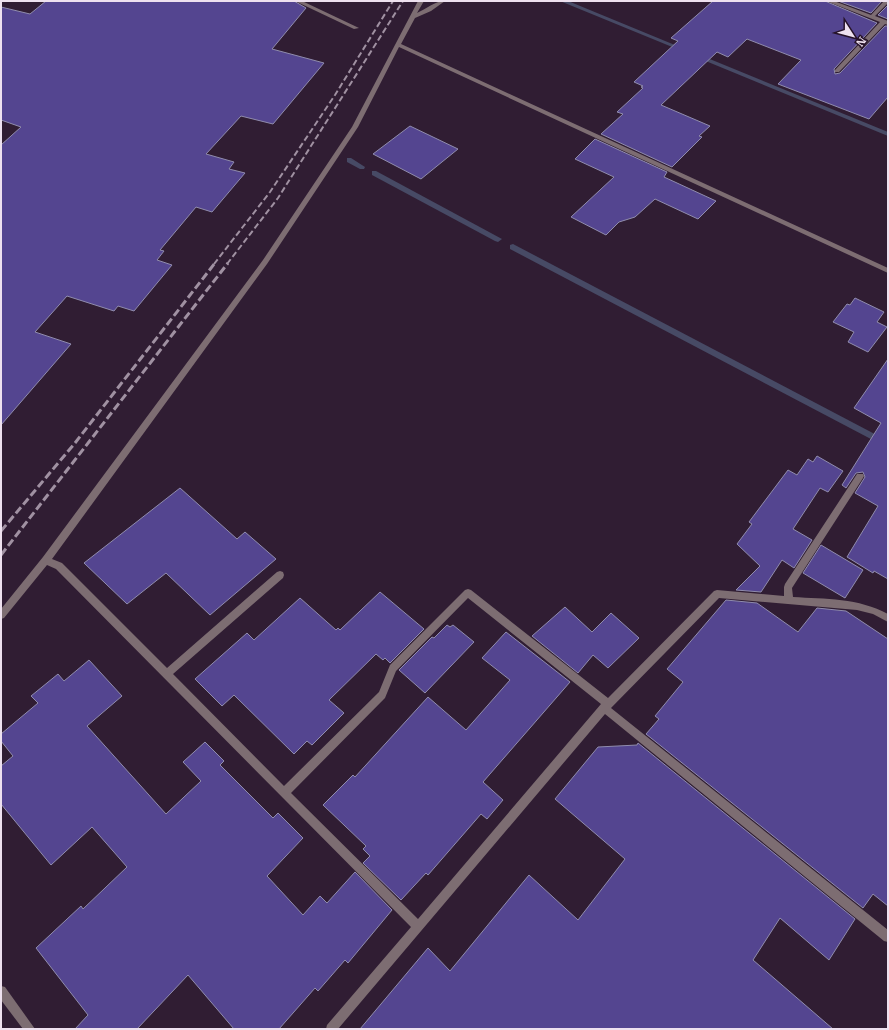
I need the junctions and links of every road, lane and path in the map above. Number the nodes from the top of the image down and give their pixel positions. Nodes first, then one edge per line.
1 (298, 1) edge
2 (421, 1) edge
3 (442, 1) edge
4 (829, 1) edge
5 (888, 1) edge
6 (413, 17) junction
7 (872, 17) junction
8 (886, 22) edge
9 (356, 28) dead end
10 (399, 45) junction
11 (837, 70) dead end
12 (888, 271) edge
13 (860, 476) dead end
14 (46, 560) junction
15 (280, 575) dead end
16 (789, 600) junction
17 (1, 616) edge
18 (888, 618) edge
19 (167, 674) junction
20 (606, 706) junction
21 (285, 792) junction
22 (418, 927) junction
23 (888, 937) edge
24 (1, 991) edge
25 (30, 1029) edge
26 (331, 1029) edge

1 - 9 street
2 - 6 street
3 - 6 street
4 - 7 street
5 - 7 street
6 - 10 street
7 - 8 street
8 - 11 street
10 - 12 street
10 - 14 street
13 - 16 street
14 - 17 street
14 - 19 street
15 - 19 street
16 - 18 street
16 - 20 street
19 - 21 street
20 - 21 street
20 - 22 street
20 - 23 street
21 - 22 street
22 - 26 street
24 - 25 street

